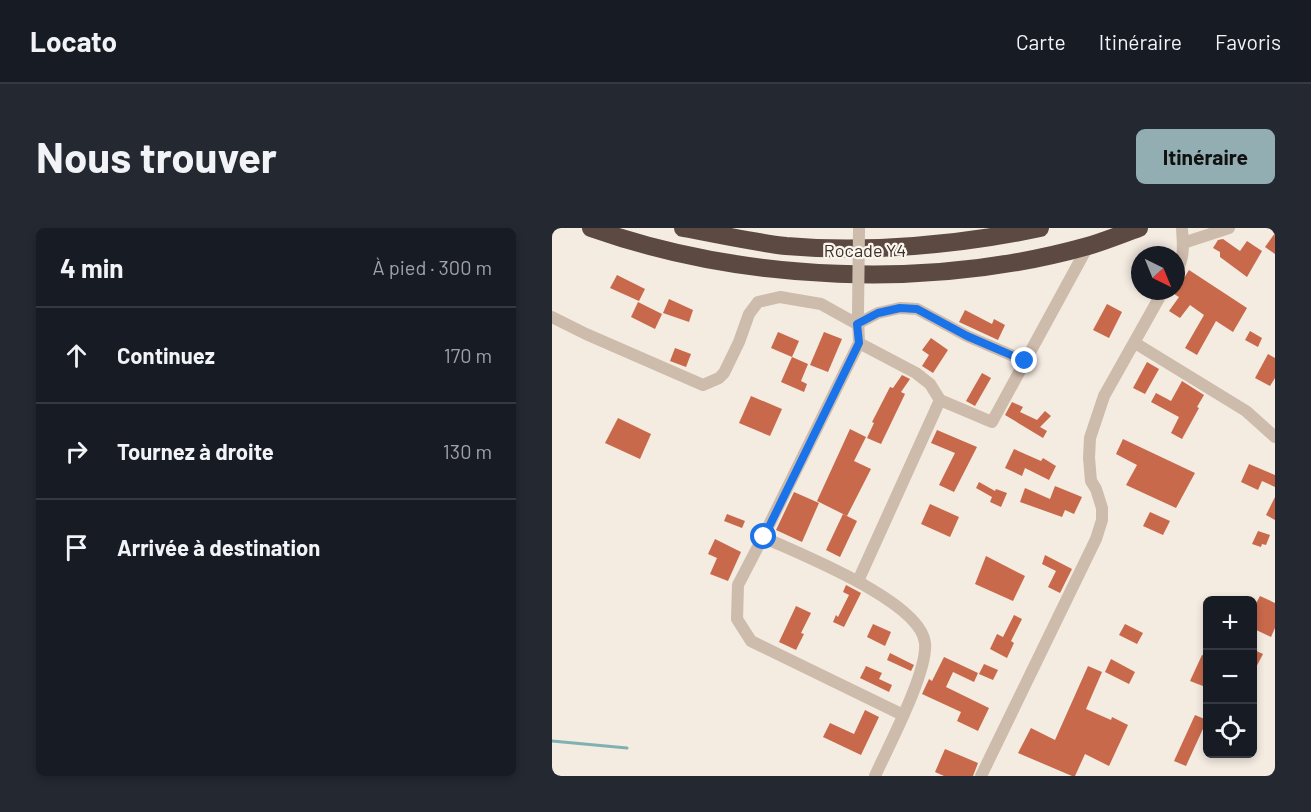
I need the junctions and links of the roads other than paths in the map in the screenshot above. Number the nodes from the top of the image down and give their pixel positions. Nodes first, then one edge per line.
1 (591, 228) edge
2 (683, 228) edge
3 (859, 228) edge
4 (1040, 228) edge
5 (1139, 228) edge
6 (1182, 228) edge
7 (1229, 228) edge
8 (1182, 243) joint
9 (1088, 246) junction
10 (1157, 300) edge
11 (552, 317) edge
12 (858, 318) junction
13 (859, 343) junction
14 (1135, 343) junction
15 (1025, 361) junction
16 (940, 400) junction
17 (1275, 437) edge
18 (764, 537) junction
19 (858, 581) junction
20 (903, 715) junction
21 (875, 776) edge
22 (981, 776) edge

1 - 9 highway, Rocade Y4
2 - 4 highway, Rocade Y4
3 - 12 street, bridge
5 - 9 highway, Rocade Y4
6 - 8 street
7 - 8 street
9 - 15 street
10 - 14 street
11 - 12 street
12 - 13 street
12 - 15 street
13 - 16 street
13 - 18 street
14 - 17 street
14 - 22 street
15 - 16 street
16 - 19 street
18 - 19 street
18 - 20 street
19 - 20 street
20 - 21 street

